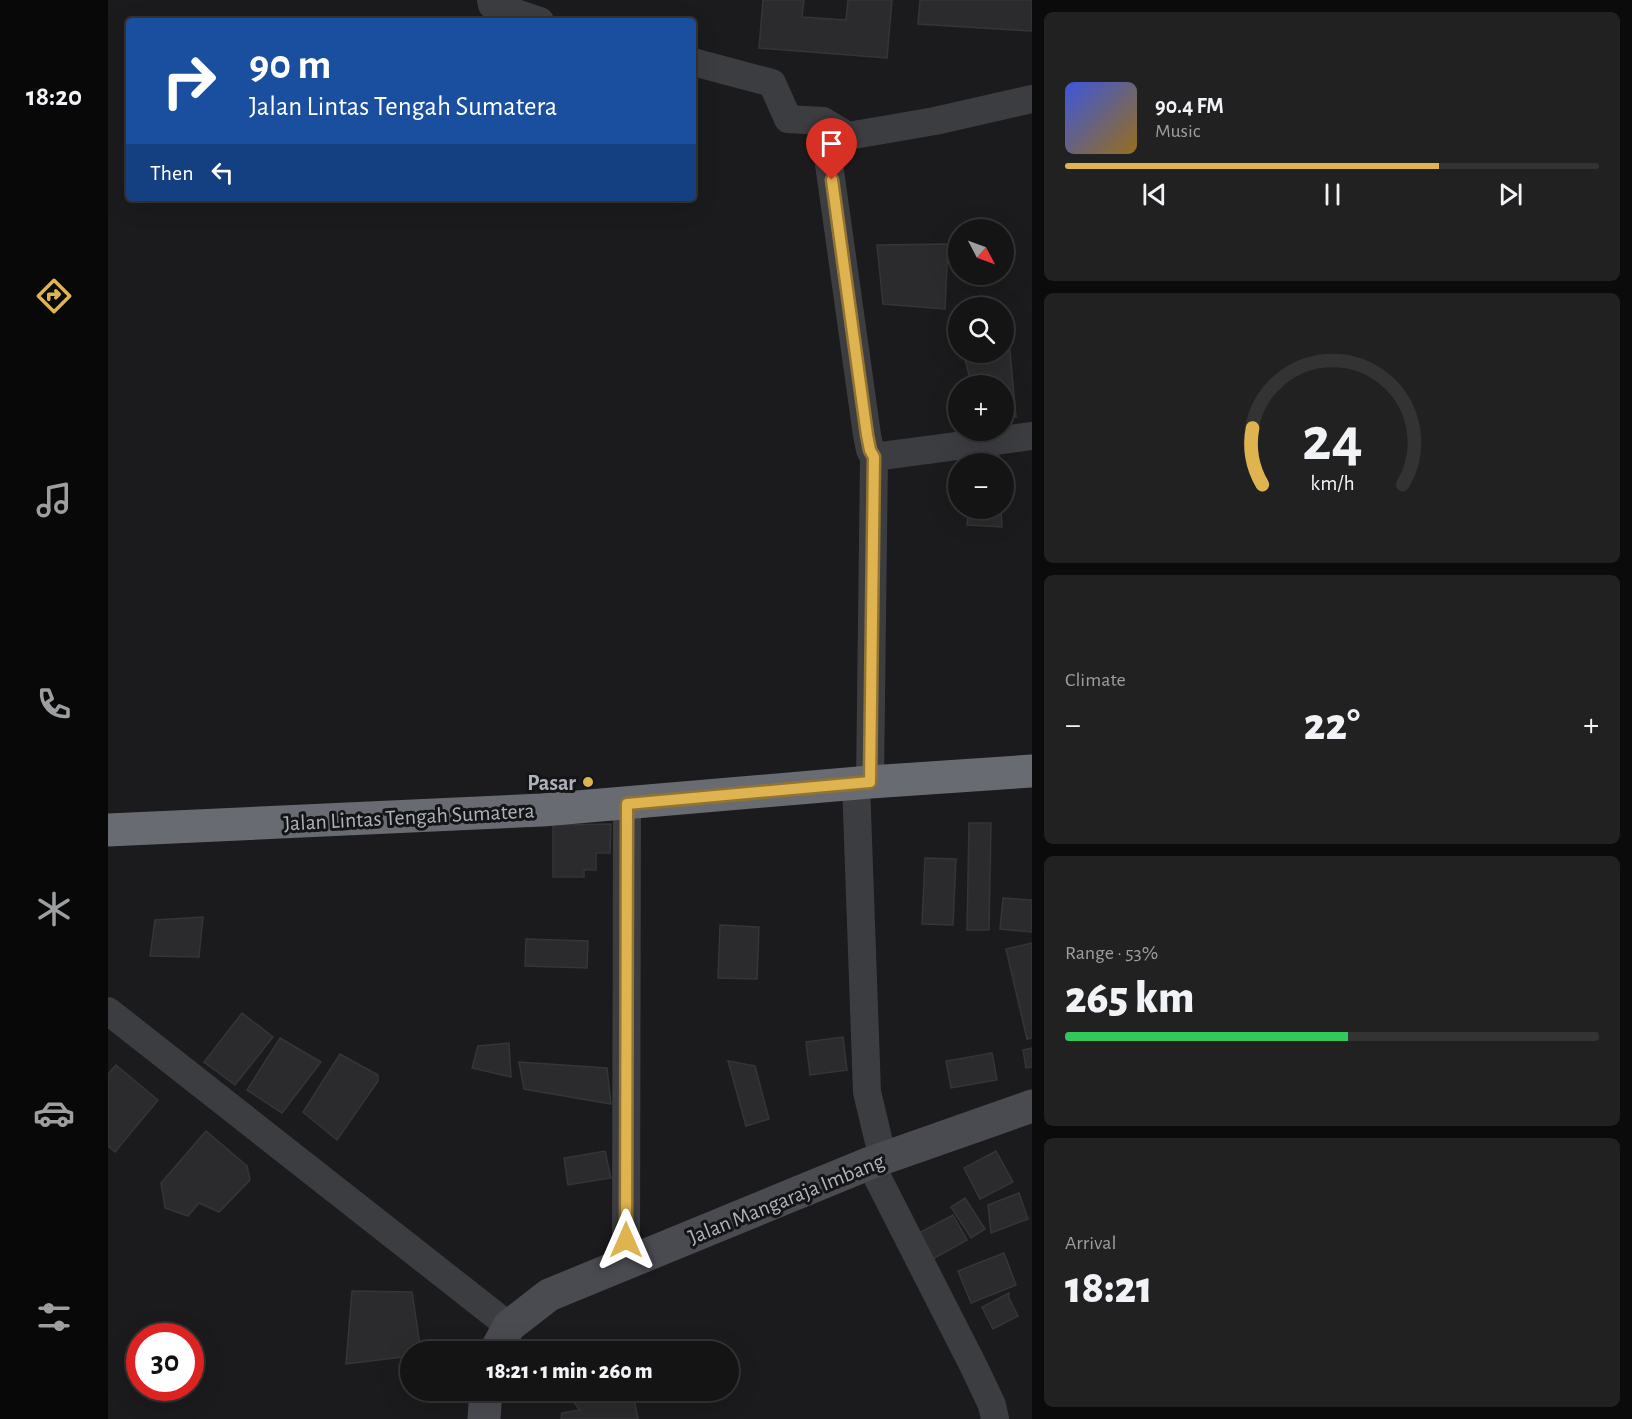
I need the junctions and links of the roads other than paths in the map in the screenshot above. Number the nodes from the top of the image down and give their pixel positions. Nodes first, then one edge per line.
1 (491, 0) edge
2 (531, 18) edge
3 (696, 63) edge
4 (1032, 99) edge
5 (823, 121) junction
6 (1032, 436) edge
7 (874, 457) junction
8 (1032, 771) edge
9 (863, 782) junction
10 (627, 804) junction
11 (108, 830) edge
12 (108, 1011) edge
13 (1032, 1106) edge
14 (876, 1161) junction
15 (626, 1263) junction
16 (502, 1339) edge
17 (485, 1401) edge
18 (484, 1419) edge
19 (995, 1419) edge

1 - 2 street
3 - 5 street
4 - 5 street
5 - 7 street
6 - 7 street
7 - 9 street
8 - 9 highway, Jalan Lintas Tengah Sumatera
9 - 10 highway, Jalan Lintas Tengah Sumatera
9 - 14 street
10 - 11 highway, Jalan Lintas Tengah Sumatera
10 - 15 street
12 - 16 street
13 - 14 street, Jalan Mangaraja Imbang
14 - 15 street, Jalan Mangaraja Imbang
14 - 19 street
15 - 16 street, Jalan Mangaraja Imbang
17 - 18 street

